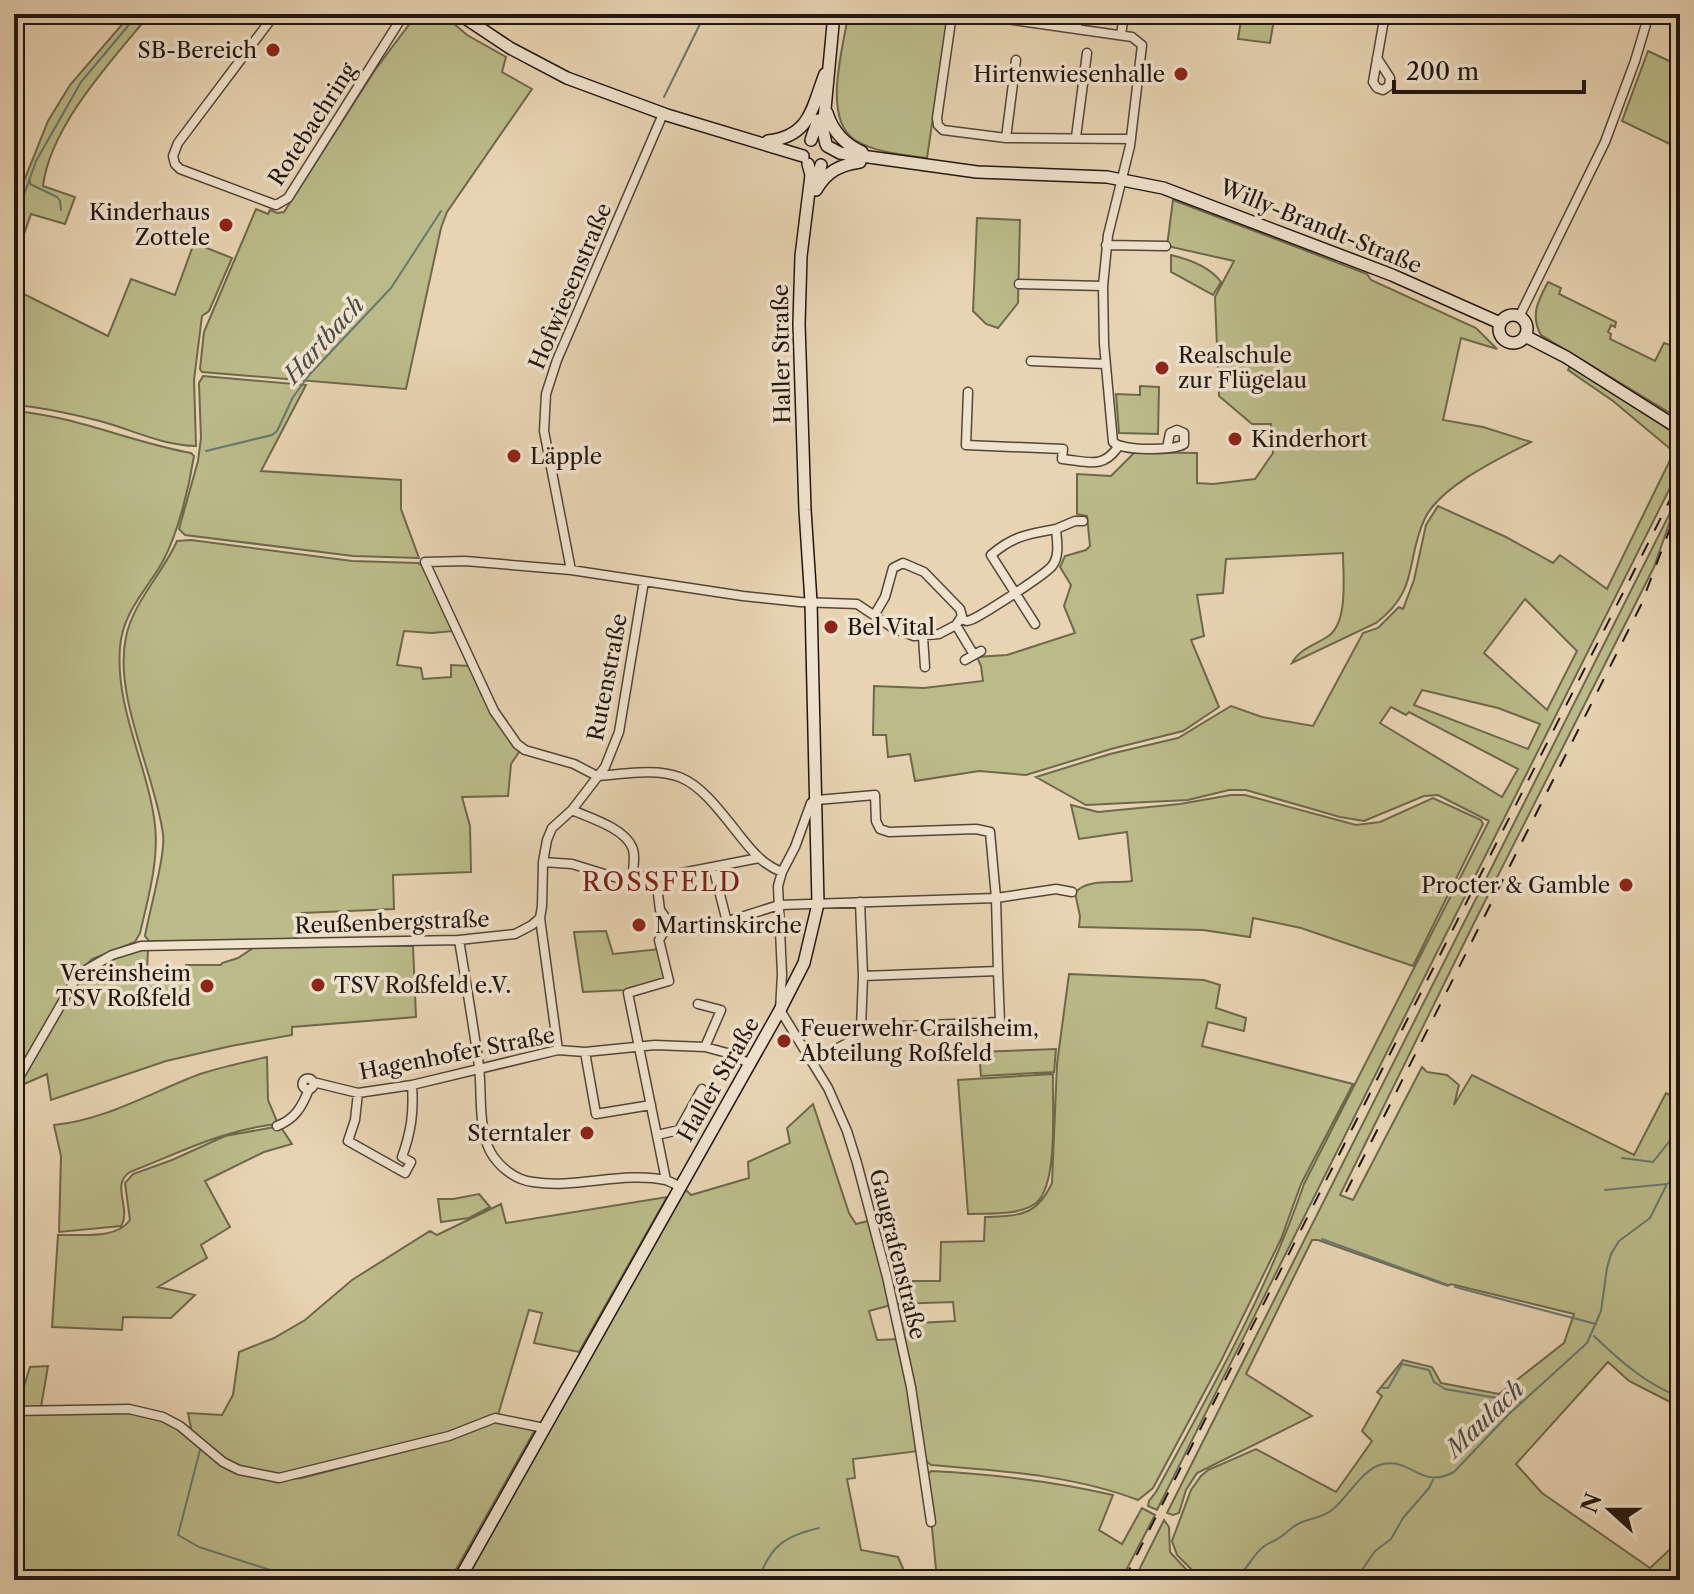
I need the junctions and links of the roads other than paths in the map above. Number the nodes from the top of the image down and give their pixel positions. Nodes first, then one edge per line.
1 (275, 14) edge
2 (404, 14) edge
3 (459, 14) edge
4 (834, 14) edge
5 (952, 14) edge
6 (971, 14) edge
7 (1078, 14) edge
8 (1124, 14) edge
9 (1385, 14) edge
10 (1649, 14) edge
11 (1024, 17) edge
12 (1077, 28) junction
13 (1121, 35) junction
14 (830, 53) junction
15 (1087, 53) dead end
16 (1377, 58) dead end
17 (1016, 60) dead end
18 (826, 69) junction
19 (826, 104) junction
20 (663, 114) junction
21 (1076, 137) junction
22 (740, 138) junction
23 (1006, 138) junction
24 (1131, 139) junction
25 (768, 141) junction
26 (826, 145) junction
27 (813, 155) junction
28 (886, 159) junction
29 (860, 162) junction
30 (1123, 180) junction
31 (815, 193) junction
32 (1106, 245) junction
33 (1166, 246) dead end
34 (1019, 284) dead end
35 (1103, 286) junction
36 (1519, 317) junction
37 (1500, 323) junction
38 (1525, 336) junction
39 (1031, 361) dead end
40 (1105, 364) junction
41 (968, 392) dead end
42 (1680, 429) edge
43 (1118, 447) junction
44 (1167, 448) dead end
45 (1083, 521) dead end
46 (1056, 529) junction
47 (808, 544) junction
48 (571, 570) junction
49 (644, 581) junction
50 (1014, 592) junction
51 (816, 603) junction
52 (875, 614) junction
53 (958, 622) junction
54 (1035, 624) dead end
55 (923, 637) junction
56 (965, 660) dead end
57 (925, 667) dead end
58 (597, 776) junction
59 (817, 800) junction
60 (572, 810) junction
61 (759, 858) junction
62 (543, 862) junction
63 (713, 867) junction
64 (782, 872) junction
65 (656, 878) junction
66 (632, 879) junction
67 (1072, 892) dead end
68 (996, 898) junction
69 (860, 902) junction
70 (818, 904) junction
71 (779, 905) junction
72 (540, 918) junction
73 (670, 922) junction
74 (727, 922) junction
75 (459, 940) junction
76 (998, 971) junction
77 (782, 974) junction
78 (863, 976) junction
79 (797, 978) junction
80 (698, 1004) dead end
81 (780, 1010) junction
82 (861, 1028) junction
83 (705, 1047) junction
84 (639, 1048) junction
85 (558, 1050) junction
86 (585, 1052) junction
87 (813, 1061) junction
88 (750, 1064) junction
89 (479, 1067) junction
90 (412, 1085) junction
91 (14, 1086) edge
92 (702, 1089) dead end
93 (358, 1093) junction
94 (651, 1105) junction
95 (277, 1126) dead end
96 (657, 1135) junction
97 (666, 1180) junction
98 (679, 1186) junction
99 (14, 1411) edge
100 (544, 1428) junction
101 (931, 1522) dead end
102 (459, 1580) edge

1 - 2 street, Rotebachring
3 - 20 main road
4 - 14 main road, Haller Straße
5 - 23 street
6 - 11 street
7 - 12 street
8 - 13 street
9 - 16 street
10 - 36 street
11 - 12 street
12 - 13 street
13 - 24 street
14 - 18 main road, Haller Straße
14 - 19 main road, Haller Straße
15 - 21 street
17 - 23 street
18 - 25 main road
18 - 27 main road, Haller Straße
19 - 26 main road, Haller Straße
19 - 28 main road
20 - 22 main road
20 - 48 street, Hofwiesenstraße
21 - 23 street
21 - 24 street
22 - 25 main road
22 - 27 main road
24 - 30 street
25 - 27 main road
26 - 27 main road, Willy-Brandt-Straße
26 - 28 main road, Willy-Brandt-Straße
27 - 29 main road, Willy-Brandt-Straße
27 - 31 main road, Haller Straße
27 - 47 main road, Haller Straße
28 - 30 main road, Willy-Brandt-Straße
29 - 30 main road, Willy-Brandt-Straße
29 - 31 main road
30 - 32 street
30 - 37 main road, Willy-Brandt-Straße
31 - 47 main road, Haller Straße
32 - 33 street
32 - 35 street
34 - 35 street
35 - 40 street
36 - 37 main road
36 - 38 main road
37 - 38 main road
38 - 42 main road
39 - 40 street
40 - 43 street
41 - 43 street
43 - 44 street
45 - 46 street
46 - 50 street
46 - 50 street
47 - 51 main road, Haller Straße
48 - 49 street
48 - 58 street
49 - 51 street
49 - 58 street, Rutenstraße
50 - 53 street
50 - 54 street
51 - 52 street
51 - 59 main road, Haller Straße
52 - 53 street
52 - 55 street
53 - 55 street
53 - 56 street
55 - 57 street
58 - 60 street
58 - 61 street
59 - 64 street
59 - 68 street
59 - 70 main road, Haller Straße
60 - 62 street
60 - 66 street
61 - 63 street
61 - 64 street
62 - 66 street
62 - 72 street
63 - 65 street
63 - 74 street
64 - 71 street
65 - 66 street
65 - 73 street
67 - 68 street
68 - 69 street
68 - 76 street
69 - 70 street
69 - 78 street
70 - 71 street
70 - 79 main road, Haller Straße
71 - 74 street
71 - 77 street
72 - 75 street, Reußenbergstraße
72 - 85 street
73 - 74 street
73 - 84 street
75 - 89 street
75 - 91 street, Reußenbergstraße
76 - 78 street
76 - 82 street
77 - 79 street
77 - 81 street
78 - 82 street
79 - 81 main road, Haller Straße
80 - 83 street
81 - 87 street, Gaugrafenstraße
81 - 88 main road, Haller Straße
82 - 87 street
83 - 84 street, Hagenhofer Straße
83 - 88 street, Hagenhofer Straße
84 - 86 street, Hagenhofer Straße
84 - 94 street
85 - 86 street, Hagenhofer Straße
85 - 89 street, Hagenhofer Straße
86 - 94 street
87 - 101 street, Gaugrafenstraße
88 - 98 main road, Haller Straße
89 - 90 street, Hagenhofer Straße
89 - 97 street
90 - 93 street, Hagenhofer Straße
90 - 93 street
92 - 96 street
93 - 95 street, Hagenhofer Straße
94 - 96 street
96 - 97 street
97 - 98 street
98 - 100 main road, Haller Straße
99 - 100 street
100 - 102 main road, Haller Straße

